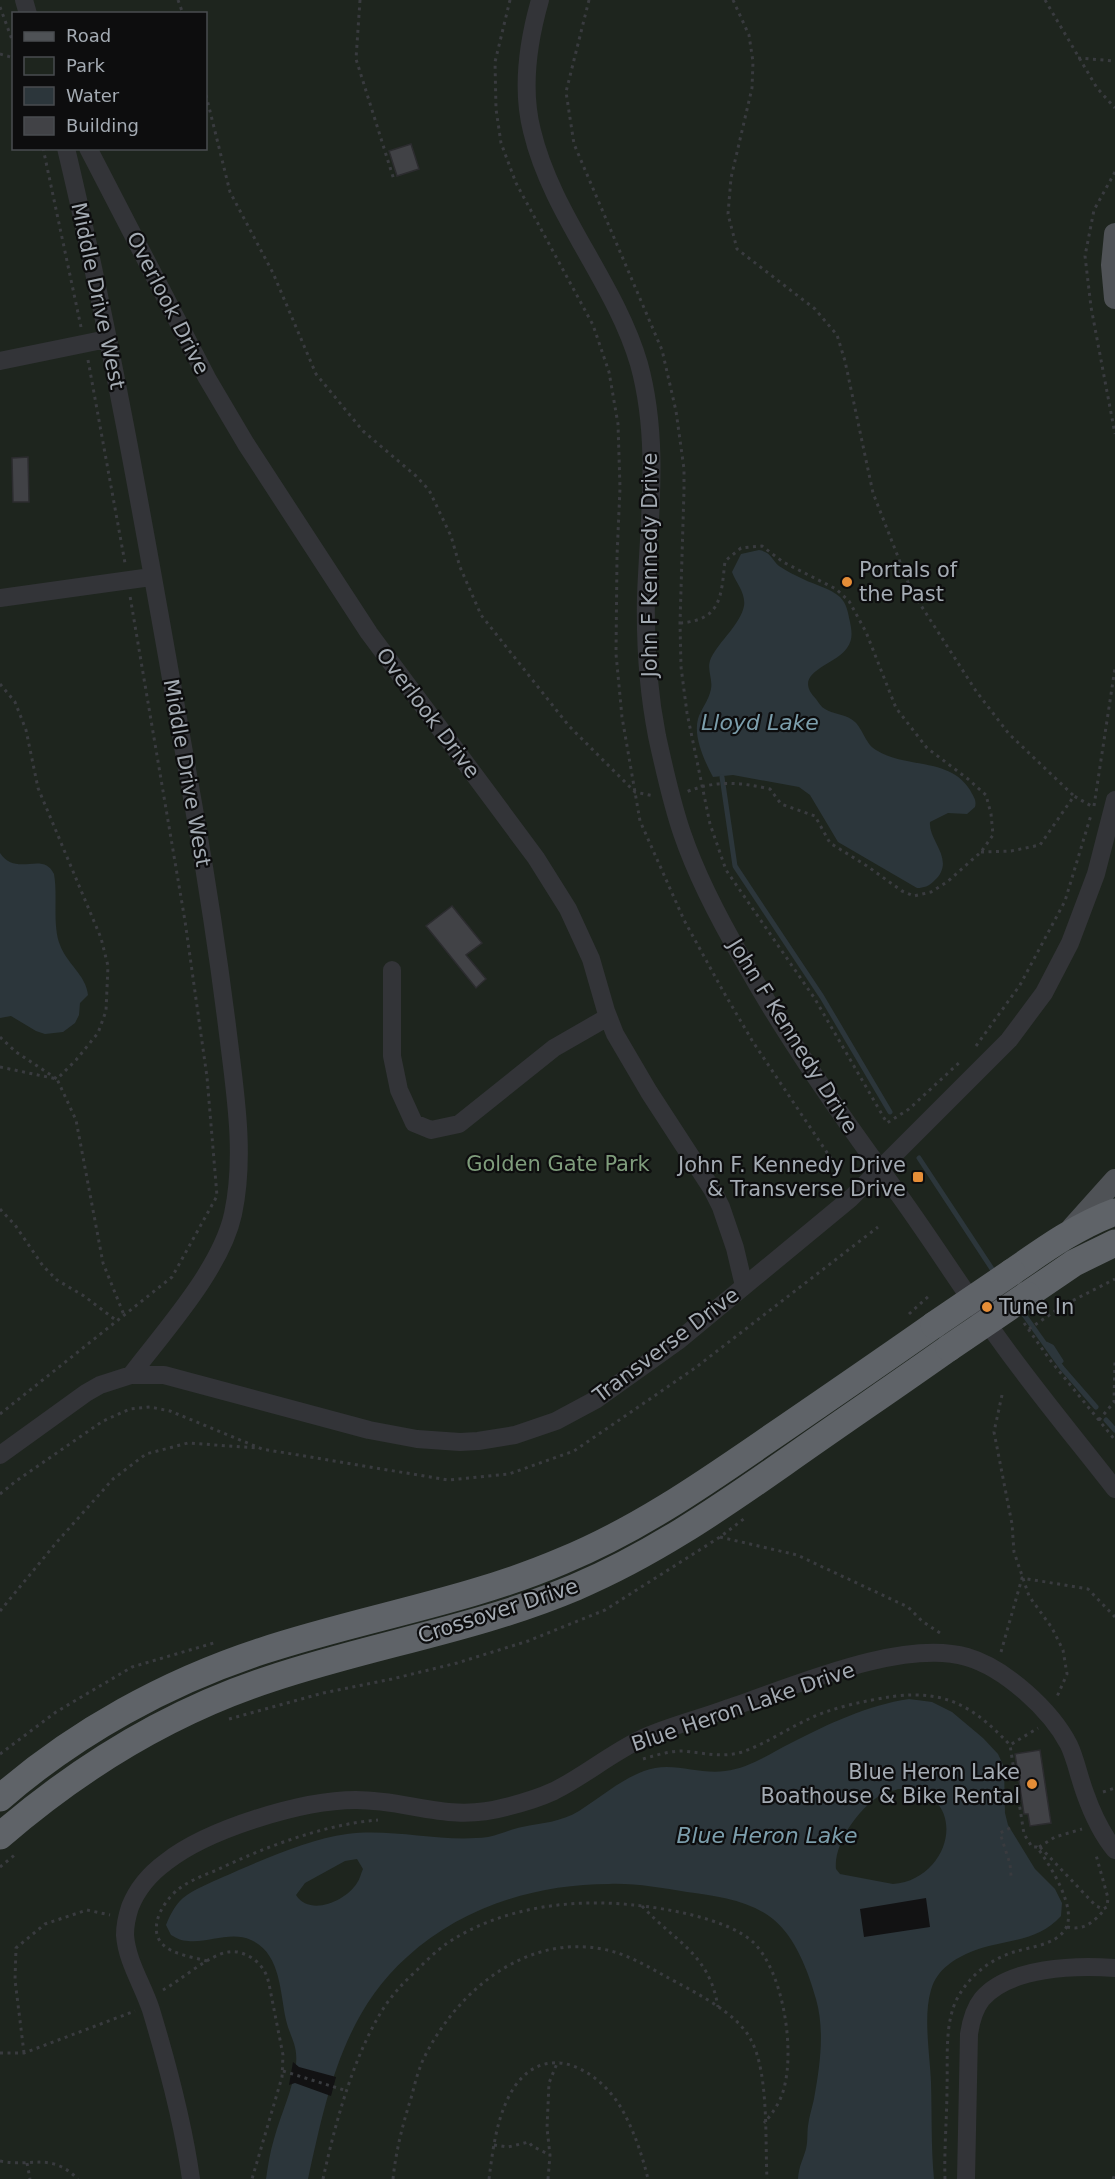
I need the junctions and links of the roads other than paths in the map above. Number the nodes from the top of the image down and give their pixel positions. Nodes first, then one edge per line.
1 (540, 0) edge
2 (66, 150) edge
3 (89, 150) edge
4 (1115, 234) edge
5 (1115, 298) edge
6 (107, 339) junction
7 (0, 361) edge
8 (152, 576) junction
9 (0, 598) edge
10 (1115, 800) edge
11 (392, 970) dead end
12 (608, 1017) junction
13 (880, 1170) junction
14 (1115, 1180) edge
15 (1115, 1212) edge
16 (1115, 1224) edge
17 (1059, 1239) junction
18 (1115, 1243) edge
19 (1074, 1263) junction
20 (744, 1286) junction
21 (131, 1375) junction
22 (0, 1455) edge
23 (1115, 1489) edge
24 (0, 1798) edge
25 (0, 1836) edge
26 (1108, 1850) edge
27 (1115, 1968) edge
28 (190, 2179) edge
29 (966, 2179) edge

1 - 13 street, John F Kennedy Drive
2 - 6 street, Middle Drive West
3 - 12 street, Overlook Drive
4 - 5 main road
6 - 7 street
6 - 8 street, Middle Drive West
8 - 9 street
8 - 21 street, Middle Drive West
10 - 13 street, Transverse Drive
11 - 12 street
12 - 20 street, Overlook Drive
13 - 20 street, Transverse Drive
13 - 23 street, John F Kennedy Drive
14 - 17 main road, Crossover Drive
15 - 17 highway, Crossover Drive
16 - 19 main road, Crossover Drive
17 - 24 highway, Crossover Drive, bridge
18 - 19 highway
19 - 25 highway, Crossover Drive, bridge
20 - 21 street, Transverse Drive
21 - 22 street, Transverse Drive
26 - 28 street, Blue Heron Lake Drive
27 - 29 street

